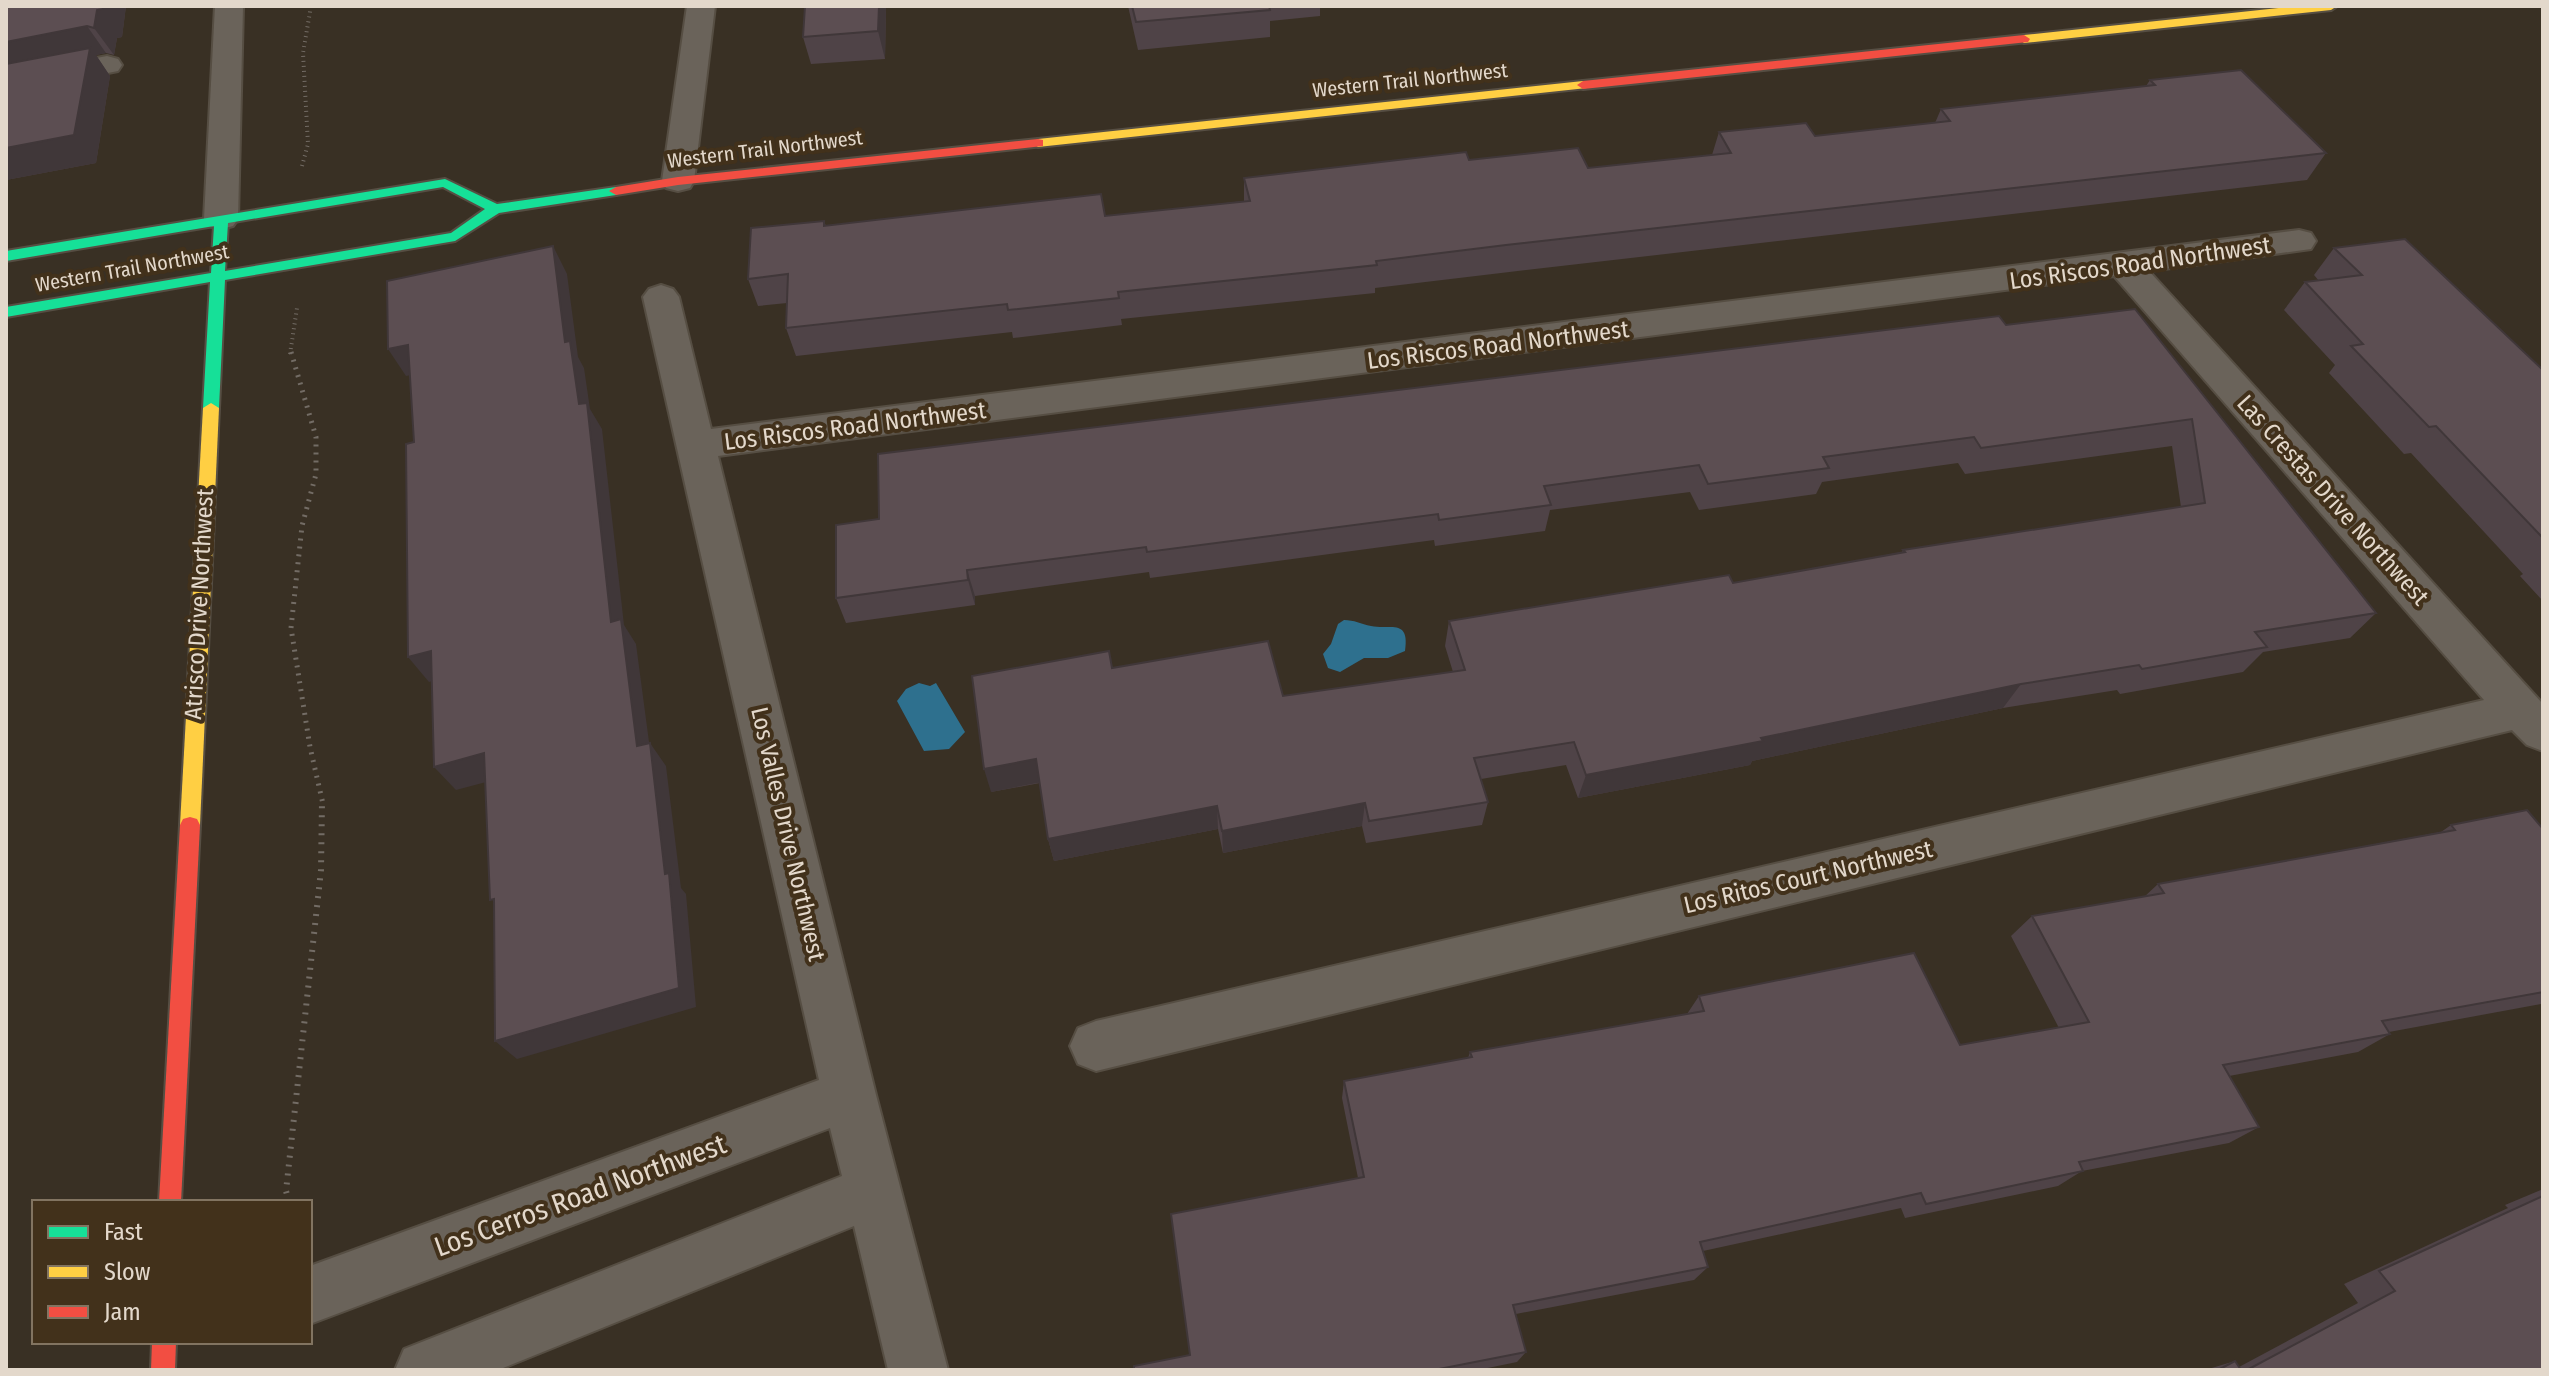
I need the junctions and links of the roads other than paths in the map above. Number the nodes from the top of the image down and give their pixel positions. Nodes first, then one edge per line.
1 (229, 6) edge
2 (701, 6) edge
3 (2331, 6) edge
4 (107, 65) dead end
5 (6, 84) edge
6 (678, 181) junction
7 (495, 209) junction
8 (221, 219) junction
9 (2299, 241) dead end
10 (6, 256) edge
11 (2125, 266) junction
12 (219, 275) junction
13 (661, 297) dead end
14 (6, 312) edge
15 (696, 445) junction
16 (2532, 721) edge
17 (1096, 1046) dead end
18 (849, 1095) junction
19 (873, 1191) junction
20 (170, 1200) edge
21 (312, 1294) edge
22 (425, 1370) edge
23 (918, 1370) edge

1 - 8 street, Atrisco Drive Northwest
2 - 6 street
3 - 6 main road, Western Trail Northwest
4 - 5 street
6 - 7 main road, Western Trail Northwest
7 - 8 main road, Western Trail Northwest
7 - 12 main road, Western Trail Northwest
8 - 10 main road, Western Trail Northwest
8 - 12 main road, Atrisco Drive Northwest
9 - 11 street, Los Riscos Road Northwest
11 - 15 street, Los Riscos Road Northwest
11 - 16 street, Las Crestas Drive Northwest
12 - 14 main road, Western Trail Northwest
12 - 20 main road, Atrisco Drive Northwest
13 - 15 street, Los Valles Drive Northwest
15 - 18 street, Los Valles Drive Northwest
16 - 17 street, Los Ritos Court Northwest
18 - 19 street, Los Valles Drive Northwest
18 - 21 street, Los Cerros Road Northwest
19 - 22 street
19 - 23 street, Los Valles Drive Northwest

